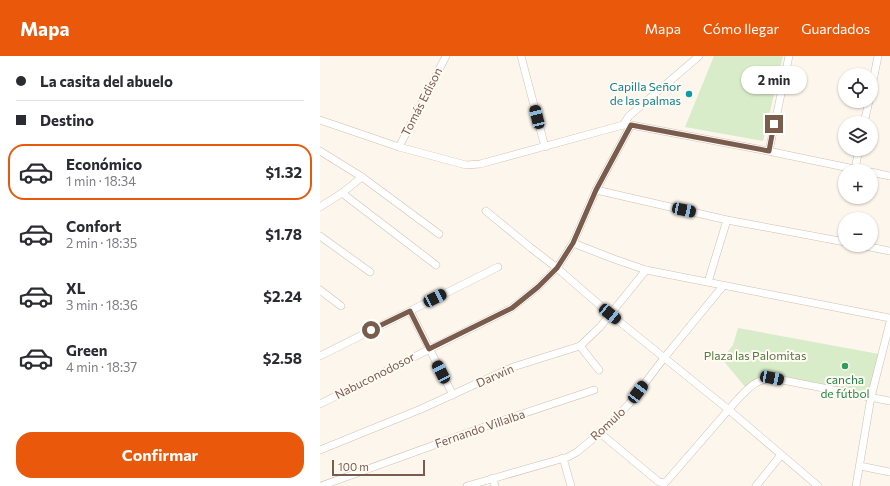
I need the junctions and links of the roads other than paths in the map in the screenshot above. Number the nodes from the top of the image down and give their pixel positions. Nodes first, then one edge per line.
1 (446, 56) edge
2 (521, 56) edge
3 (699, 56) edge
4 (789, 56) edge
5 (878, 56) edge
6 (876, 68) edge
7 (320, 120) edge
8 (623, 125) junction
9 (631, 125) junction
10 (399, 147) junction
11 (544, 147) junction
12 (320, 151) edge
13 (769, 151) junction
14 (838, 165) edge
15 (878, 173) edge
16 (890, 176) edge
17 (362, 177) junction
18 (596, 190) junction
19 (342, 193) junction
20 (320, 207) edge
21 (486, 211) dead end
22 (727, 220) junction
23 (440, 234) dead end
24 (320, 236) edge
25 (838, 241) edge
26 (573, 243) junction
27 (878, 249) edge
28 (890, 251) edge
29 (436, 265) dead end
30 (498, 267) dead end
31 (557, 268) junction
32 (646, 270) junction
33 (370, 272) dead end
34 (708, 282) junction
35 (723, 286) junction
36 (320, 290) edge
37 (341, 306) dead end
38 (410, 311) junction
39 (610, 314) junction
40 (890, 318) edge
41 (890, 322) edge
42 (580, 346) junction
43 (429, 349) junction
44 (320, 356) edge
45 (664, 358) junction
46 (599, 370) dead end
47 (594, 390) dead end
48 (453, 395) junction
49 (871, 397) junction
50 (890, 400) edge
51 (320, 404) edge
52 (729, 410) junction
53 (600, 433) junction
54 (320, 450) edge
55 (781, 455) junction
56 (563, 458) junction
57 (860, 466) junction
58 (890, 472) edge
59 (493, 478) junction
60 (322, 486) edge
61 (467, 486) edge
62 (495, 486) edge
63 (571, 486) edge
64 (756, 486) edge
65 (818, 486) edge
66 (856, 486) edge

1 - 10 street, Tomás Edison
2 - 11 street
3 - 8 street
4 - 13 street
5 - 6 street
7 - 10 street
8 - 9 street
8 - 11 street
9 - 13 street
9 - 18 street, Nabuconodosor
10 - 11 street
12 - 17 street
13 - 14 street
15 - 16 street
17 - 19 street
17 - 23 street
18 - 22 street
18 - 26 street, Nabuconodosor
19 - 20 street
19 - 29 street
21 - 31 street
22 - 25 street
22 - 34 street
24 - 33 street
26 - 31 street, Nabuconodosor
26 - 32 street
27 - 28 street
30 - 38 street
31 - 39 street
31 - 43 street, Nabuconodosor
32 - 34 street
32 - 39 street, Darwin
34 - 35 street
35 - 40 street
35 - 45 street, Romulo
36 - 37 street
38 - 43 street
38 - 44 street
39 - 42 street, Darwin
39 - 45 street
41 - 49 street
42 - 46 street
42 - 48 street, Darwin
43 - 48 street
43 - 51 street, Nabuconodosor
45 - 52 street
45 - 53 street, Romulo
47 - 60 street, Fernando Villalba
48 - 54 street, Darwin
49 - 50 street
49 - 52 street
49 - 57 street
52 - 53 street
52 - 55 street
53 - 56 street, Romulo
55 - 64 street
55 - 65 street
56 - 59 street, Romulo
56 - 63 street
57 - 58 street
57 - 66 street
59 - 61 street, Romulo
59 - 62 street

